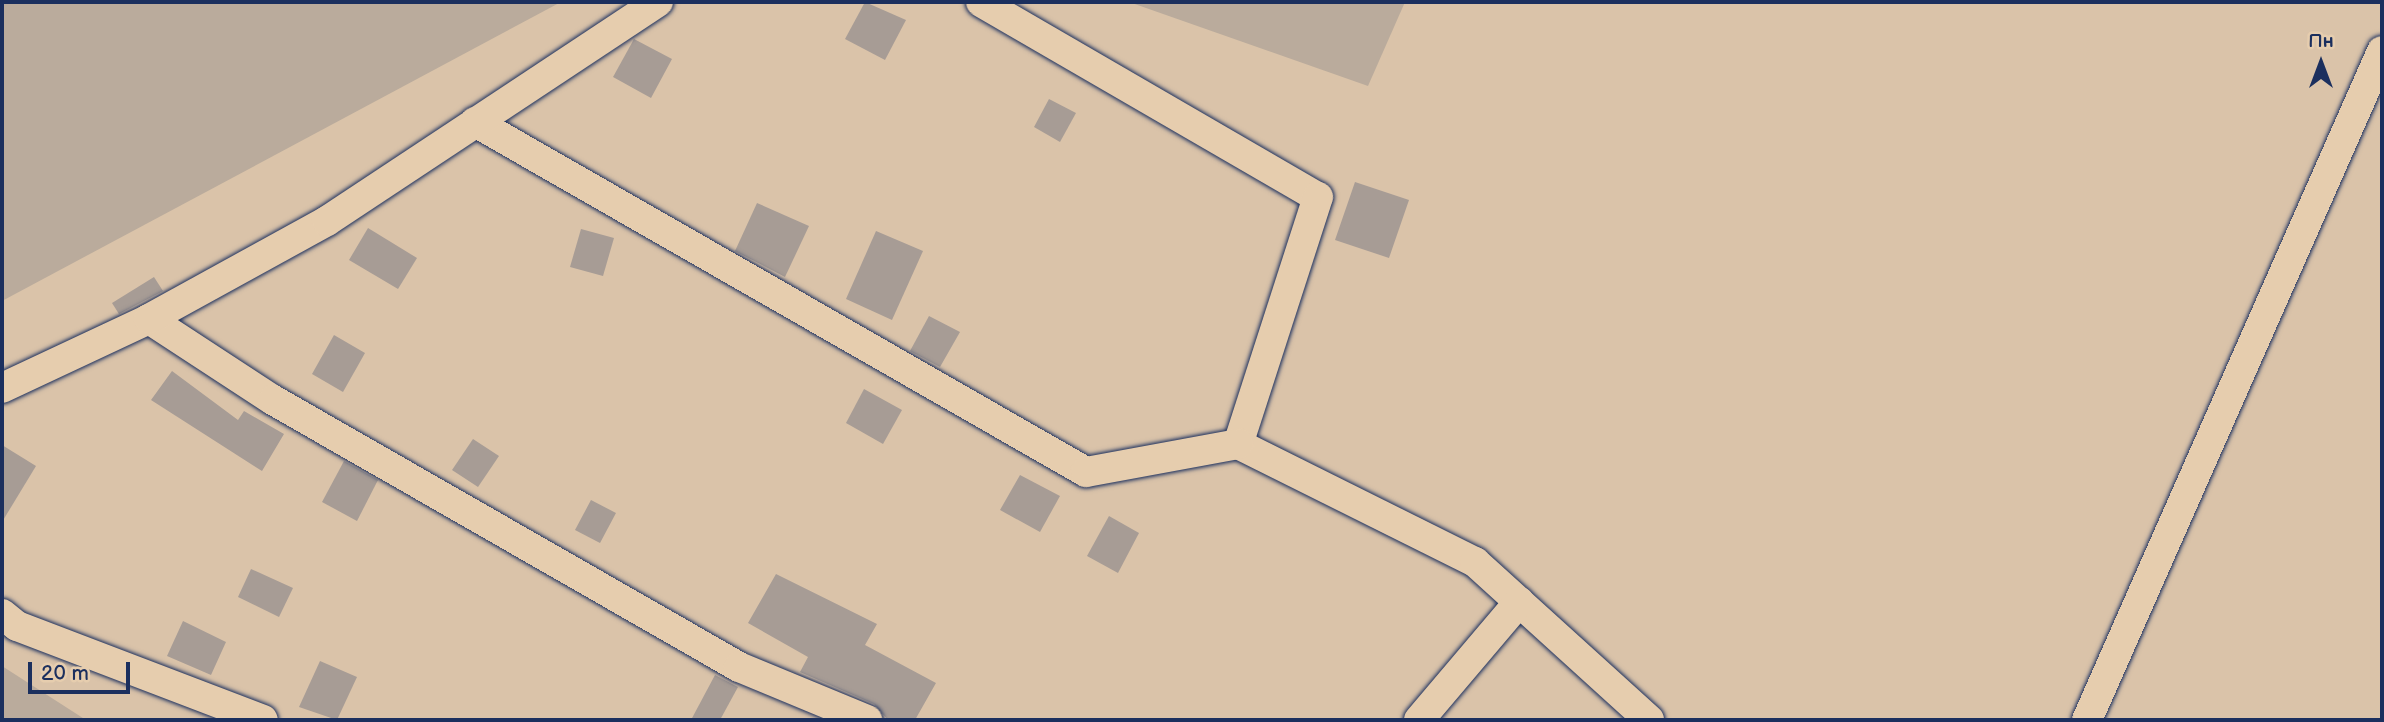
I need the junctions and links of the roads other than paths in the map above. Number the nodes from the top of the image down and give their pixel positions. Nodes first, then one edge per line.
1 (658, 2) edge
2 (981, 2) edge
3 (2382, 51) edge
4 (475, 122) junction
5 (149, 319) junction
6 (2, 388) edge
7 (1238, 444) junction
8 (1519, 602) junction
9 (2, 614) edge
10 (263, 720) edge
11 (867, 720) edge
12 (1419, 720) edge
13 (1649, 720) edge
14 (2087, 720) edge

1 - 4 street
2 - 7 street
3 - 14 street
4 - 5 street
4 - 7 street
5 - 6 street
5 - 11 street
7 - 8 street
8 - 12 street
8 - 13 street
9 - 10 street

